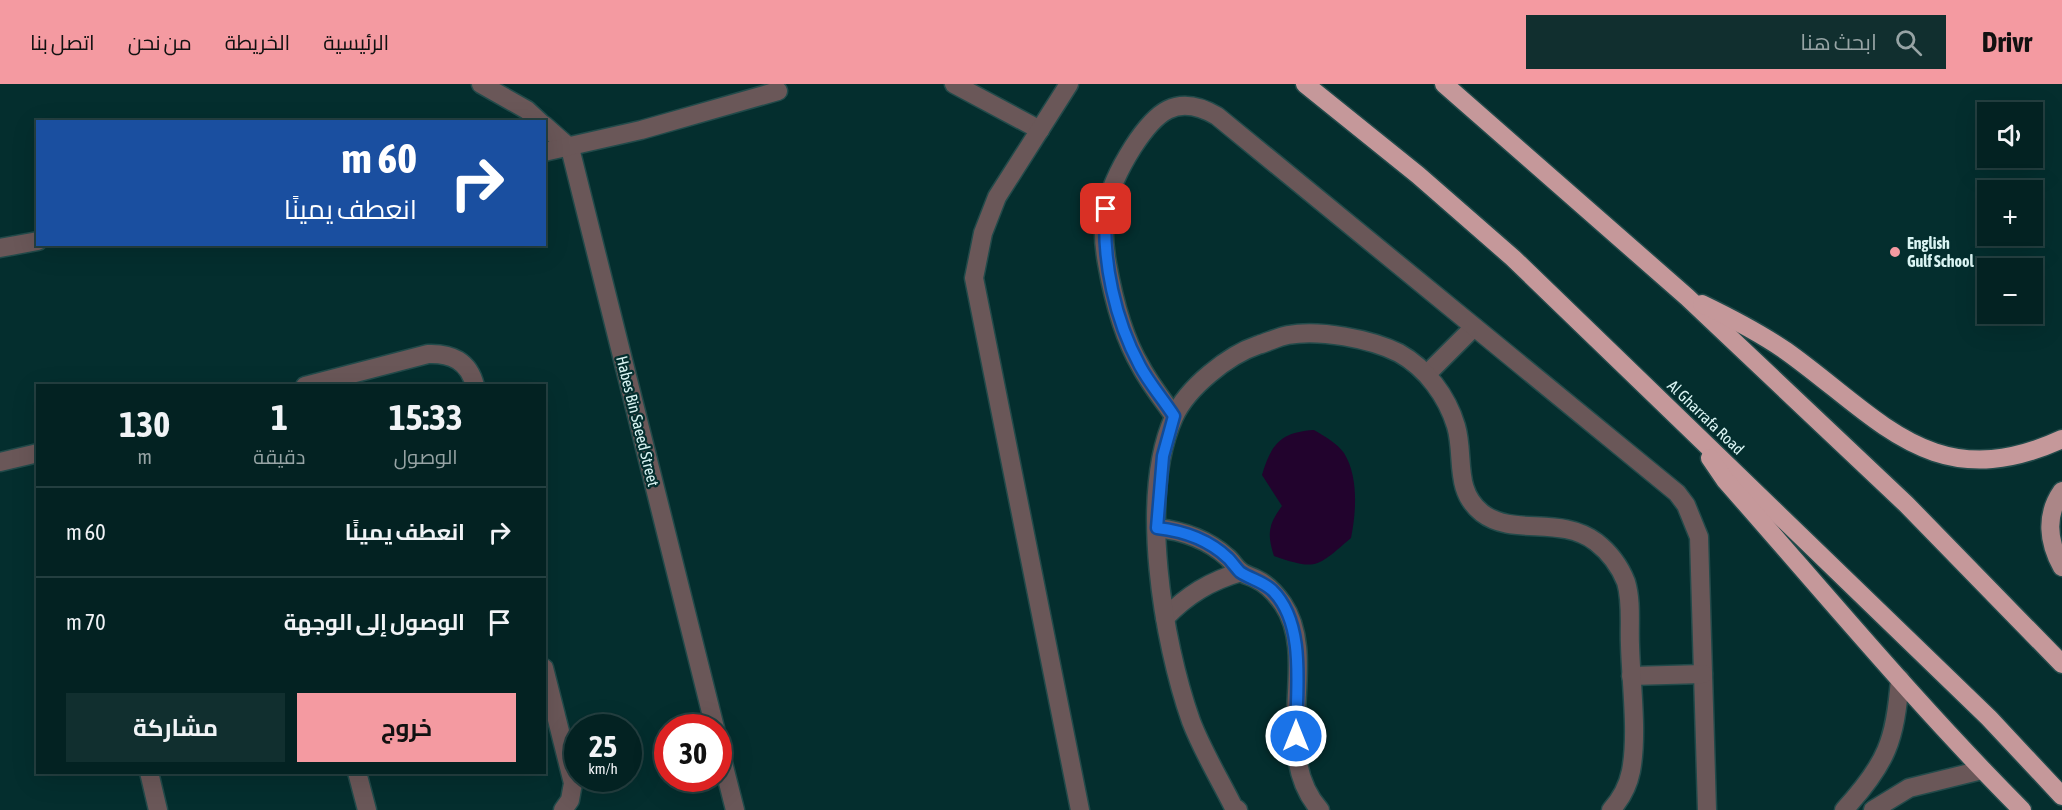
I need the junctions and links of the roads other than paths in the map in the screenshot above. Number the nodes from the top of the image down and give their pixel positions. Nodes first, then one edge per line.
1 (481, 84) edge
2 (954, 84) edge
3 (1070, 84) edge
4 (1305, 84) edge
5 (1444, 84) edge
6 (778, 91) dead end
7 (538, 120) edge
8 (546, 127) edge
9 (1040, 130) junction
10 (570, 148) junction
11 (546, 152) edge
12 (36, 241) edge
13 (0, 248) edge
14 (1687, 297) junction
15 (1474, 327) junction
16 (1426, 374) junction
17 (313, 384) edge
18 (474, 384) edge
19 (1174, 416) junction
20 (1695, 434) junction
21 (2062, 439) edge
22 (36, 453) edge
23 (0, 462) edge
24 (2062, 491) edge
25 (1157, 528) junction
26 (2062, 567) edge
27 (1241, 572) junction
28 (1165, 618) junction
29 (2062, 664) edge
30 (1703, 674) junction
31 (546, 676) edge
32 (1631, 676) junction
33 (1900, 679) junction
34 (712, 714) edge
35 (1982, 770) junction
36 (149, 774) edge
37 (357, 774) edge
38 (730, 792) edge
39 (2062, 796) edge
40 (1231, 809) edge
41 (158, 810) edge
42 (366, 810) edge
43 (563, 810) edge
44 (735, 810) edge
45 (1080, 810) edge
46 (1320, 810) edge
47 (1611, 810) edge
48 (1707, 810) edge
49 (1844, 810) edge
50 (1873, 810) edge
51 (2022, 810) edge

1 - 7 street
2 - 9 street
3 - 9 street
4 - 20 highway, Al Gharrafa Road
5 - 14 highway
6 - 10 street
8 - 10 street
9 - 45 street
10 - 11 street
10 - 34 street, Habes Bin Saeed Street
12 - 13 street
14 - 21 highway
14 - 29 highway
15 - 16 street
15 - 19 street
15 - 30 street
16 - 19 street
16 - 32 street
17 - 18 street
19 - 25 street
20 - 33 highway
20 - 39 highway, Al Gharrafa Road
22 - 23 street
24 - 26 main road
25 - 27 street
25 - 28 street
27 - 28 street
27 - 46 street
28 - 40 street
30 - 32 street
30 - 48 street
31 - 43 street
32 - 47 street
33 - 35 highway
33 - 49 street
35 - 50 street
35 - 51 highway
36 - 41 street
37 - 42 street
38 - 44 street

